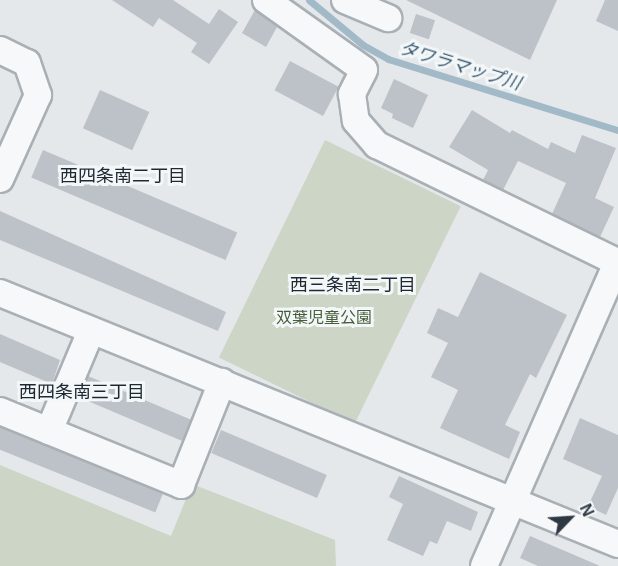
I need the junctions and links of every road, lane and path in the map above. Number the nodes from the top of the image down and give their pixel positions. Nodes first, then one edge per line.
1 (266, 0) edge
2 (345, 0) edge
3 (389, 15) edge
4 (0, 50) edge
5 (0, 179) edge
6 (618, 261) edge
7 (0, 293) edge
8 (91, 331) junction
9 (222, 382) junction
10 (0, 411) edge
11 (49, 431) junction
12 (511, 501) junction
13 (618, 544) edge
14 (484, 566) edge

1 - 6 street
2 - 3 street
4 - 5 street
6 - 12 street
7 - 8 street
8 - 9 street
8 - 11 street
9 - 11 street
9 - 12 street
10 - 11 street
12 - 13 street
12 - 14 street

